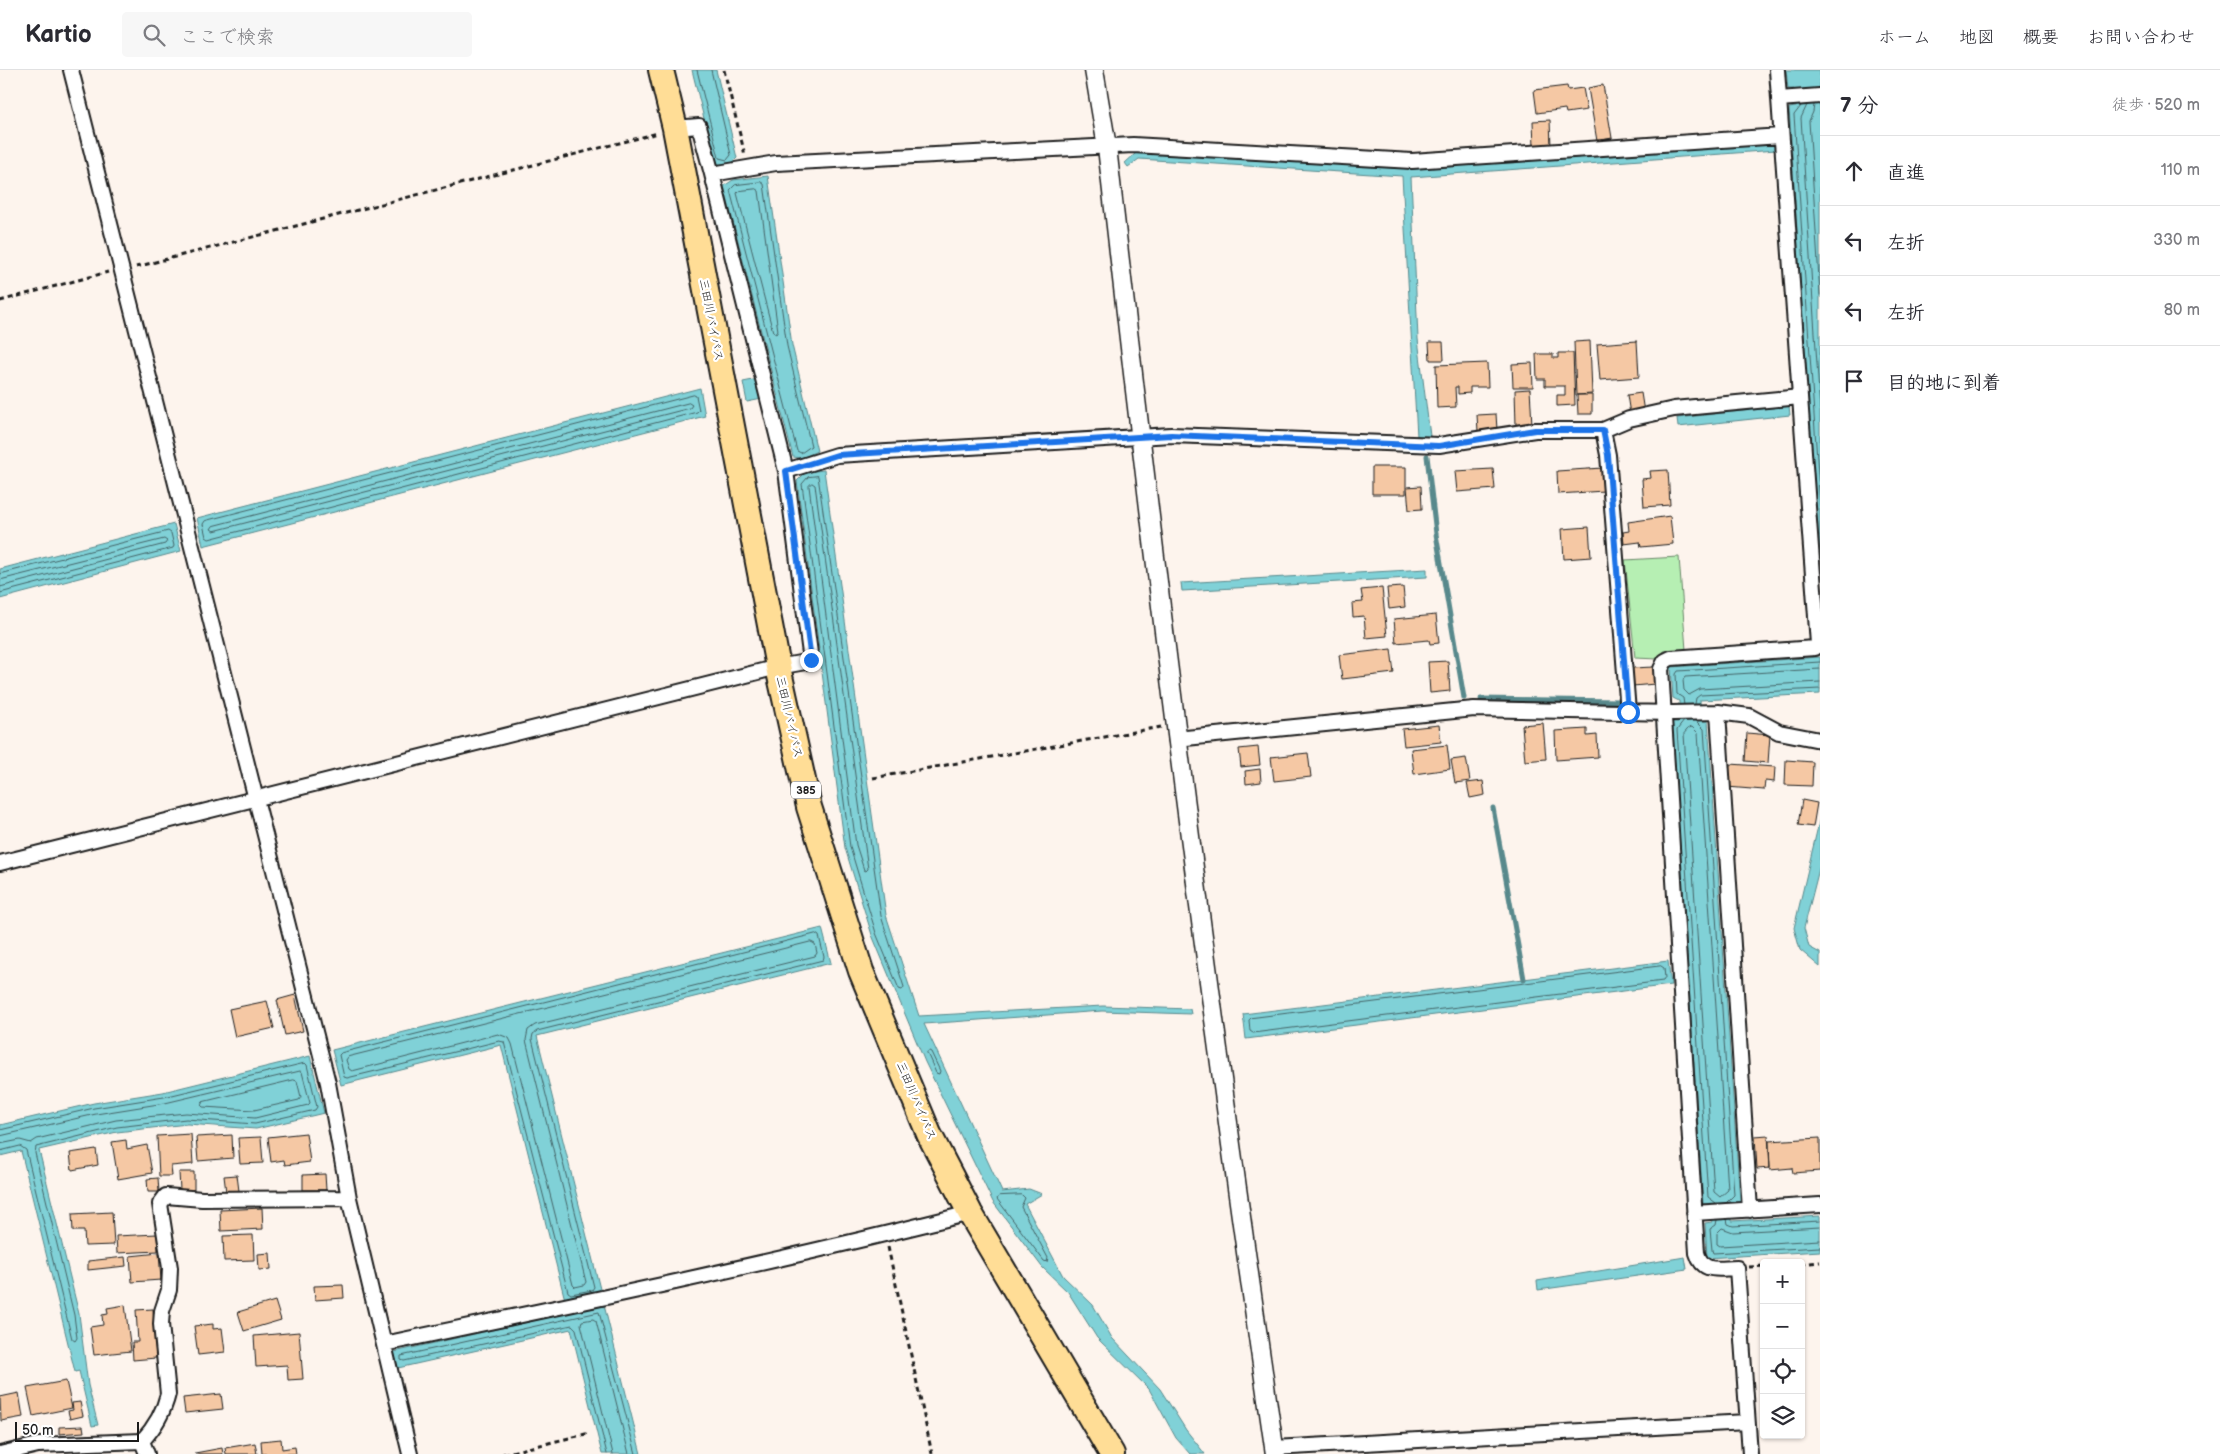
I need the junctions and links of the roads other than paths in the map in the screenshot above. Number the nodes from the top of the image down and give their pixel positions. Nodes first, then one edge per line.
1 (71, 70) edge
2 (661, 70) edge
3 (1094, 70) edge
4 (1777, 70) edge
5 (1820, 96) edge
6 (1783, 98) junction
7 (675, 128) junction
8 (1781, 136) junction
9 (1107, 147) junction
10 (712, 174) junction
11 (1800, 396) junction
12 (1603, 430) junction
13 (1140, 437) junction
14 (786, 471) junction
15 (778, 667) junction
16 (1628, 712) junction
17 (1711, 712) junction
18 (1668, 713) junction
19 (1176, 732) junction
20 (1820, 740) edge
21 (256, 799) junction
22 (0, 863) edge
23 (348, 1198) junction
24 (1820, 1205) edge
25 (1750, 1210) junction
26 (970, 1213) junction
27 (1694, 1213) junction
28 (384, 1344) junction
29 (1747, 1422) junction
30 (142, 1441) junction
31 (1274, 1451) edge
32 (0, 1454) edge
33 (147, 1454) edge
34 (410, 1454) edge
35 (1112, 1454) edge
36 (1750, 1454) edge

1 - 21 street
2 - 7 highway, 三田川バイパス / 385
3 - 9 street
4 - 6 street
5 - 6 street
6 - 8 street
7 - 10 street
7 - 15 highway, 三田川バイパス / 385
8 - 9 street
8 - 11 street
9 - 10 street
9 - 13 street
10 - 14 street
11 - 12 street
11 - 18 street
12 - 13 street
12 - 16 street
13 - 14 street
13 - 19 street
14 - 15 street
15 - 21 street
15 - 26 highway, 三田川バイパス / 385
16 - 18 street
16 - 19 street
17 - 18 street
17 - 20 street
17 - 25 street
18 - 27 street
19 - 31 street
21 - 22 street
21 - 23 street
23 - 28 street
23 - 30 street
24 - 25 street
25 - 27 street
26 - 28 street
26 - 35 highway, 三田川バイパス / 385
27 - 29 street
28 - 34 street
29 - 31 street
29 - 36 street
30 - 32 street
30 - 33 street

